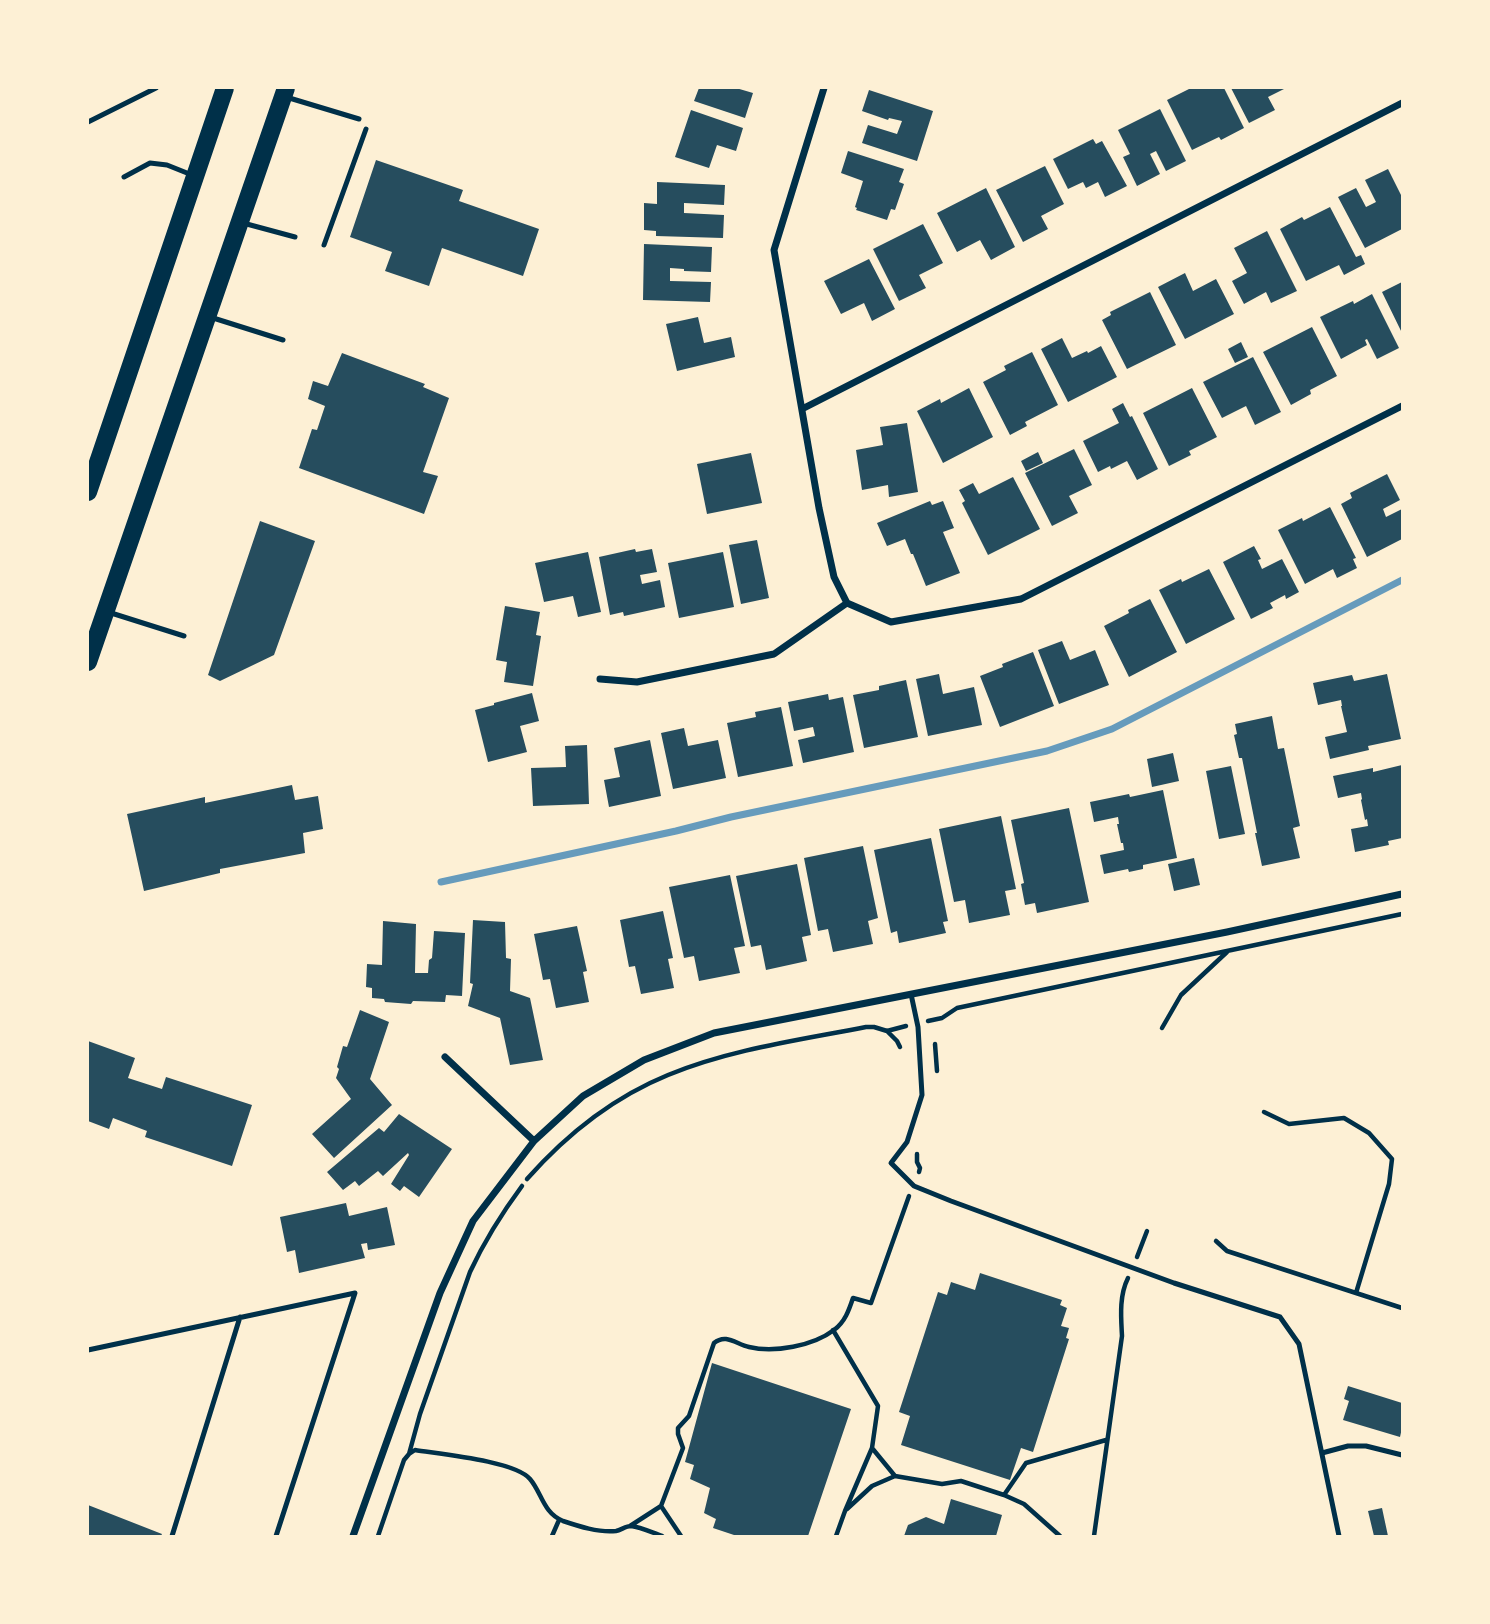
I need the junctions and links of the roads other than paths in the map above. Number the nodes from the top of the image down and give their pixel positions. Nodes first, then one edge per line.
1 (156, 88) edge
2 (223, 88) edge
3 (824, 88) edge
4 (285, 92) edge
5 (1402, 103) edge
6 (359, 119) dead end
7 (88, 122) edge
8 (366, 129) dead end
9 (195, 176) junction
10 (124, 177) dead end
11 (240, 222) junction
12 (295, 237) dead end
13 (324, 245) dead end
14 (207, 316) junction
15 (283, 340) dead end
16 (1402, 406) edge
17 (802, 410) junction
18 (88, 492) edge
19 (847, 603) junction
20 (105, 611) junction
21 (184, 636) dead end
22 (88, 662) edge
23 (600, 679) dead end
24 (1402, 894) edge
25 (911, 994) junction
26 (444, 1057) dead end
27 (534, 1141) junction
28 (240, 1317) junction
29 (88, 1350) edge
30 (1321, 1453) junction
31 (1402, 1455) edge
32 (173, 1536) edge
33 (276, 1536) edge
34 (353, 1536) edge
35 (1339, 1536) edge

1 - 7 lane
2 - 9 main road
3 - 17 street
4 - 6 lane
4 - 11 main road
5 - 17 street
8 - 13 lane
9 - 10 lane
9 - 18 main road
11 - 12 lane
11 - 14 main road
14 - 15 lane
14 - 20 main road
16 - 19 street
17 - 19 street
19 - 23 street
20 - 21 lane
20 - 22 main road
24 - 25 street
25 - 27 street
25 - 30 lane
26 - 27 street
27 - 34 street
28 - 29 lane
28 - 32 lane
28 - 33 lane
30 - 31 lane
30 - 35 lane

